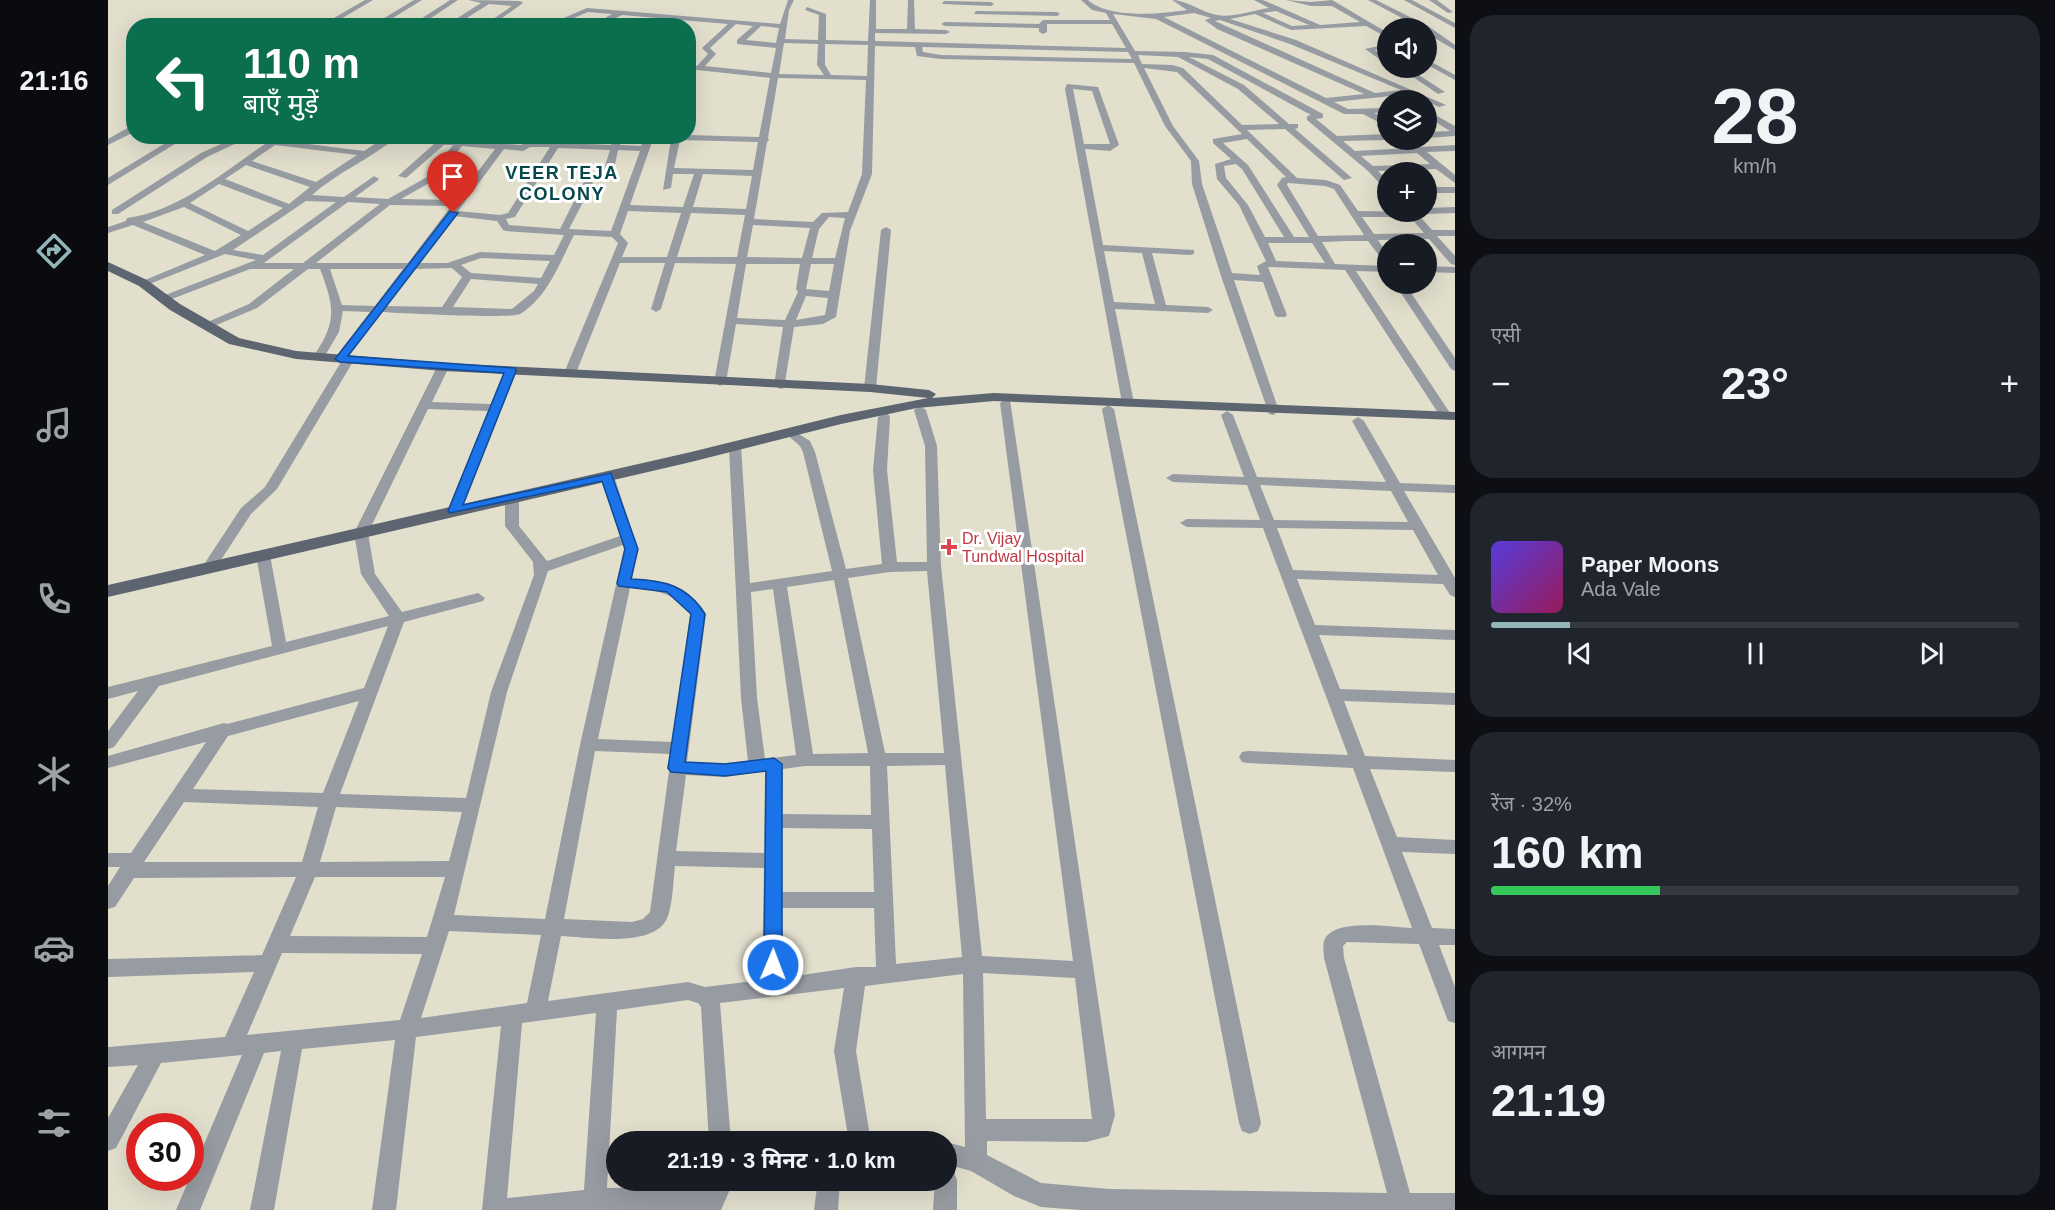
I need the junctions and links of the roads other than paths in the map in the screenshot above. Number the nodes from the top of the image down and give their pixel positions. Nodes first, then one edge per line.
1 (360, 0) edge
2 (370, 0) edge
3 (419, 0) edge
4 (454, 0) edge
5 (471, 0) edge
6 (791, 0) edge
7 (873, 0) edge
8 (910, 0) edge
9 (1084, 0) edge
10 (1175, 0) edge
11 (1257, 0) edge
12 (1288, 0) edge
13 (1371, 0) edge
14 (1407, 0) edge
15 (1432, 0) edge
16 (487, 2) junction
17 (522, 2) edge
18 (943, 2) edge
19 (1330, 2) edge
20 (594, 3) dead end
21 (975, 4) junction
22 (996, 4) dead end
23 (1006, 4) dead end
24 (1279, 8) junction
25 (807, 9) dead end
26 (1355, 9) dead end
27 (1367, 9) dead end
28 (582, 10) junction
29 (1344, 10) junction
30 (1108, 11) junction
31 (1194, 11) junction
32 (1254, 11) junction
33 (1393, 11) junction
34 (1450, 12) dead end
35 (620, 13) junction
36 (976, 13) junction
37 (1009, 13) junction
38 (1063, 14) dead end
39 (645, 15) junction
40 (680, 17) joint
41 (1158, 17) junction
42 (327, 18) edge
43 (337, 18) edge
44 (387, 18) edge
45 (426, 18) edge
46 (461, 18) edge
47 (498, 18) edge
48 (565, 18) edge
49 (610, 18) edge
50 (643, 18) edge
51 (693, 18) edge
52 (696, 18) edge
53 (1213, 18) junction
54 (1406, 18) edge
55 (718, 20) junction
56 (735, 21) junction
57 (1075, 22) junction
58 (1113, 22) junction
59 (759, 24) junction
60 (1368, 24) junction
61 (978, 25) junction
62 (783, 26) junction
63 (1011, 26) junction
64 (1041, 26) junction
65 (1455, 26) edge
66 (1319, 27) junction
67 (1377, 29) edge
68 (946, 30) junction
69 (1080, 30) dead end
70 (872, 31) junction
71 (911, 32) junction
72 (721, 34) junction
73 (957, 34) dead end
74 (1437, 37) edge
75 (1034, 38) dead end
76 (1044, 38) junction
77 (1054, 38) dead end
78 (1437, 41) edge
79 (1443, 41) junction
80 (822, 42) junction
81 (872, 43) junction
82 (781, 44) junction
83 (918, 44) junction
84 (946, 44) junction
85 (980, 44) junction
86 (996, 45) junction
87 (1014, 46) junction
88 (1377, 48) edge
89 (1455, 48) edge
90 (1182, 54) dead end
91 (1377, 55) edge
92 (1135, 57) junction
93 (1026, 58) junction
94 (1437, 64) edge
95 (1455, 66) edge
96 (1437, 67) edge
97 (696, 68) edge
98 (699, 68) junction
99 (1311, 68) junction
100 (1271, 73) junction
101 (774, 76) junction
102 (829, 77) junction
103 (871, 78) junction
104 (1421, 78) edge
105 (1455, 78) edge
106 (1408, 90) edge
107 (1437, 92) edge
108 (1374, 96) junction
109 (1377, 96) edge
110 (1325, 101) junction
111 (1437, 103) edge
112 (1455, 104) edge
113 (1437, 105) edge
114 (1442, 105) junction
115 (1377, 111) edge
116 (1347, 112) junction
117 (1366, 112) junction
118 (1320, 116) junction
119 (1455, 118) edge
120 (1377, 119) edge
121 (1438, 120) joint
122 (1319, 126) junction
123 (1289, 127) junction
124 (126, 128) edge
125 (1240, 128) junction
126 (126, 129) edge
127 (1455, 132) edge
128 (1437, 134) edge
129 (108, 136) edge
130 (1249, 136) junction
131 (1377, 137) edge
132 (696, 138) edge
133 (1335, 139) junction
134 (765, 140) junction
135 (108, 142) edge
136 (171, 144) edge
137 (228, 144) edge
138 (272, 144) edge
139 (282, 144) edge
140 (382, 144) edge
141 (440, 144) edge
142 (459, 144) edge
143 (470, 144) edge
144 (530, 144) joint
145 (616, 144) edge
146 (647, 144) edge
147 (675, 144) edge
148 (290, 145) joint
149 (555, 146) junction
150 (1082, 146) junction
151 (501, 147) junction
152 (615, 148) junction
153 (1455, 148) edge
154 (645, 149) junction
155 (1420, 151) junction
156 (368, 154) junction
157 (1353, 154) junction
158 (1239, 161) junction
159 (245, 162) junction
160 (1440, 166) junction
161 (609, 169) dead end
162 (669, 171) junction
163 (699, 172) junction
164 (757, 173) junction
165 (1364, 175) junction
166 (403, 176) dead end
167 (375, 179) dead end
168 (1293, 179) junction
169 (218, 180) junction
170 (1455, 180) edge
171 (1316, 181) junction
172 (108, 182) edge
173 (1377, 182) edge
174 (588, 183) dead end
175 (317, 186) junction
176 (666, 188) dead end
177 (1437, 190) edge
178 (1455, 190) edge
179 (304, 198) junction
180 (348, 199) junction
181 (387, 203) junction
182 (460, 203) junction
183 (184, 204) junction
184 (290, 208) junction
185 (626, 208) junction
186 (687, 210) junction
187 (1455, 210) edge
188 (111, 211) edge
189 (1437, 211) edge
190 (453, 213) junction
191 (1355, 214) junction
192 (1377, 214) edge
193 (851, 215) junction
194 (750, 217) junction
195 (500, 218) junction
196 (133, 221) junction
197 (1419, 222) edge
198 (815, 225) junction
199 (492, 228) dead end
200 (507, 228) junction
201 (108, 230) edge
202 (886, 230) dead end
203 (566, 233) junction
204 (1455, 233) edge
205 (615, 234) junction
206 (1429, 234) edge
207 (1437, 234) edge
208 (248, 235) junction
209 (1370, 236) junction
210 (1377, 236) edge
211 (1263, 240) junction
212 (1290, 240) junction
213 (1316, 241) junction
214 (1437, 242) edge
215 (1377, 246) edge
216 (1100, 248) junction
217 (1146, 250) junction
218 (1190, 252) dead end
219 (220, 253) junction
220 (264, 258) junction
221 (558, 258) junction
222 (1453, 259) edge
223 (617, 260) junction
224 (672, 261) junction
225 (807, 261) junction
226 (839, 261) junction
227 (741, 263) junction
228 (1272, 264) junction
229 (455, 265) junction
230 (108, 266) edge
231 (251, 266) junction
232 (307, 266) junction
233 (324, 266) junction
234 (412, 266) junction
235 (1332, 267) junction
236 (1349, 268) junction
237 (1377, 268) edge
238 (1437, 269) edge
239 (1455, 270) edge
240 (468, 276) junction
241 (1226, 276) junction
242 (1268, 279) junction
243 (545, 281) junction
244 (143, 283) junction
245 (803, 292) junction
246 (1407, 294) edge
247 (833, 295) junction
248 (164, 299) junction
249 (1108, 305) junction
250 (340, 308) junction
251 (1161, 308) junction
252 (379, 309) junction
253 (656, 309) dead end
254 (1208, 310) dead end
255 (444, 312) junction
256 (1281, 315) dead end
257 (732, 321) junction
258 (789, 322) junction
259 (207, 326) junction
260 (319, 357) junction
261 (344, 359) junction
262 (443, 367) junction
263 (1455, 367) edge
264 (511, 371) junction
265 (570, 373) junction
266 (720, 382) junction
267 (780, 385) junction
268 (870, 388) junction
269 (958, 398) junction
270 (1006, 403) junction
271 (1128, 403) junction
272 (980, 404) junction
273 (424, 405) junction
274 (495, 408) junction
275 (1108, 408) junction
276 (920, 410) junction
277 (1274, 411) junction
278 (1227, 415) junction
279 (884, 417) junction
280 (1452, 419) edge
281 (1358, 421) junction
282 (797, 432) junction
283 (735, 447) junction
284 (607, 476) junction
285 (1173, 478) dead end
286 (1251, 480) junction
287 (1397, 487) junction
288 (1455, 489) edge
289 (512, 497) junction
290 (454, 511) junction
291 (1187, 524) dead end
292 (1269, 526) junction
293 (1419, 526) junction
294 (361, 533) junction
295 (628, 538) junction
296 (263, 555) junction
297 (934, 566) junction
298 (890, 567) junction
299 (208, 568) junction
300 (542, 568) junction
301 (840, 574) junction
302 (1288, 574) junction
303 (1451, 578) edge
304 (624, 583) junction
305 (779, 583) junction
306 (742, 589) junction
307 (108, 591) edge
308 (478, 598) dead end
309 (397, 618) junction
310 (1310, 630) junction
311 (1455, 635) edge
312 (280, 649) junction
313 (153, 682) junction
314 (370, 692) junction
315 (108, 693) edge
316 (1335, 695) junction
317 (1455, 699) edge
318 (224, 729) junction
319 (108, 742) edge
320 (588, 745) junction
321 (679, 748) junction
322 (1248, 758) dead end
323 (953, 759) junction
324 (805, 760) junction
325 (878, 761) junction
326 (108, 762) edge
327 (1359, 762) junction
328 (765, 765) junction
329 (1455, 765) edge
330 (676, 768) junction
331 (178, 795) junction
332 (329, 800) junction
333 (474, 805) junction
334 (774, 821) junction
335 (880, 822) junction
336 (1390, 844) junction
337 (1455, 847) edge
338 (666, 858) junction
339 (108, 860) edge
340 (774, 861) junction
341 (131, 865) junction
342 (309, 869) junction
343 (456, 869) junction
344 (774, 900) junction
345 (883, 900) junction
346 (108, 901) edge
347 (442, 923) junction
348 (552, 928) junction
349 (1424, 936) junction
350 (1455, 937) edge
351 (277, 944) junction
352 (434, 946) junction
353 (268, 963) junction
354 (973, 964) junction
355 (108, 968) edge
356 (1084, 970) junction
357 (886, 972) junction
358 (856, 976) junction
359 (772, 987) junction
360 (705, 996) junction
361 (607, 1003) junction
362 (536, 1012) junction
363 (1455, 1014) edge
364 (512, 1015) junction
365 (407, 1029) junction
366 (293, 1042) junction
367 (256, 1046) junction
368 (231, 1048) junction
369 (154, 1054) junction
370 (108, 1057) edge
371 (1250, 1123) dead end
372 (976, 1130) junction
373 (719, 1131) edge
374 (858, 1131) edge
375 (108, 1140) edge
376 (957, 1156) edge
377 (976, 1161) junction
378 (828, 1191) edge
379 (946, 1191) edge
380 (714, 1196) edge
381 (594, 1205) edge
382 (1110, 1205) edge
383 (1402, 1205) junction
384 (1455, 1205) edge
385 (1221, 1206) edge
386 (1344, 1206) edge
387 (188, 1210) edge
388 (262, 1210) edge
389 (384, 1210) edge
390 (494, 1210) edge
391 (503, 1210) edge
392 (826, 1210) edge
393 (945, 1210) edge

1 - 42 street
2 - 43 street
3 - 44 street
4 - 45 street
5 - 16 street
6 - 62 street
7 - 70 street
8 - 71 street
9 - 30 street
10 - 31 street
11 - 24 street
12 - 19 street
13 - 33 street
14 - 65 street
15 - 34 street
16 - 17 street
16 - 46 street
17 - 47 street
18 - 21 street
18 - 68 street
19 - 29 street
20 - 28 street
21 - 22 street
21 - 36 street
23 - 37 street
24 - 32 street
24 - 66 street
25 - 80 street
26 - 29 street
27 - 33 street
28 - 35 street
28 - 48 street
29 - 60 street
30 - 41 street
30 - 58 street
31 - 41 street
31 - 53 street
32 - 53 street
32 - 66 street
33 - 54 street
35 - 39 street
35 - 49 street
36 - 37 street
36 - 61 street
37 - 38 street
37 - 63 street
39 - 40 street
39 - 50 street
40 - 51 street
41 - 100 street
52 - 55 street
53 - 99 street
53 - 106 street
55 - 56 street
55 - 72 street
56 - 59 street
56 - 72 street
57 - 58 street
57 - 64 street
57 - 69 street
58 - 92 street
59 - 62 street
59 - 82 street
60 - 66 street
60 - 67 street
61 - 63 street
61 - 68 street
61 - 85 street
62 - 82 street
63 - 64 street
63 - 87 street
64 - 76 street
68 - 71 street
68 - 73 street
68 - 84 street
70 - 71 street
70 - 81 street
72 - 98 street
74 - 79 street
75 - 76 street
76 - 77 street
78 - 79 street
79 - 89 street
80 - 81 street
80 - 82 street
80 - 102 street
81 - 83 street
81 - 103 street
82 - 101 street
83 - 84 street
83 - 93 street
84 - 85 street
85 - 86 street
86 - 87 street
86 - 93 street
87 - 92 street
88 - 91 street
90 - 118 street
92 - 93 street
92 - 123 street
92 - 125 street
92 - 241 street
94 - 95 street
96 - 105 street
97 - 98 street
98 - 101 street
99 - 100 street
99 - 108 street
100 - 110 street
101 - 102 street
101 - 134 street
102 - 103 street
103 - 193 street
104 - 107 street
108 - 109 street
108 - 110 street
110 - 116 street
111 - 114 street
112 - 114 street
113 - 114 street
115 - 117 street
116 - 117 street
116 - 118 street
117 - 120 street
118 - 122 street
119 - 121 street
121 - 127 street
122 - 123 street
122 - 133 street
123 - 125 street
123 - 165 street
124 - 129 street
125 - 130 street
126 - 135 street
127 - 128 street
130 - 158 street
130 - 168 street
131 - 133 street
132 - 134 street
133 - 157 street
134 - 164 street
136 - 172 street
137 - 188 street
138 - 159 street
139 - 148 street
140 - 156 street
141 - 166 street
142 - 181 street
143 - 151 street
144 - 149 street
144 - 151 street
145 - 152 street
146 - 154 street
147 - 162 street
148 - 156 street
149 - 152 street
149 - 195 street
150 - 150 street
150 - 216 street
151 - 182 street
152 - 154 street
152 - 161 street
153 - 155 street
154 - 185 street
155 - 157 street
155 - 160 street
156 - 175 street
157 - 165 street
158 - 211 street
158 - 212 street
159 - 169 street
159 - 175 street
160 - 165 street
160 - 170 street
162 - 163 street
162 - 176 street
163 - 164 street
163 - 186 street
164 - 194 street
165 - 171 street
165 - 173 street
167 - 180 street
168 - 171 street
168 - 213 street
169 - 183 street
169 - 184 street
171 - 191 street
174 - 203 street
175 - 179 street
177 - 178 street
179 - 180 street
179 - 184 street
180 - 181 street
180 - 220 street
181 - 182 street
181 - 232 street
182 - 190 street
183 - 196 street
183 - 208 street
184 - 208 street
185 - 186 street
185 - 205 street
186 - 194 street
186 - 224 street
187 - 189 street
188 - 196 street
190 - 195 street
190 - 234 street
191 - 192 street
191 - 209 street
193 - 198 street
193 - 226 street
194 - 198 street
194 - 227 street
195 - 200 street
196 - 201 street
196 - 219 street
197 - 206 street
198 - 225 street
199 - 200 street
200 - 203 street
202 - 268 street
203 - 205 street
203 - 221 street
204 - 207 street
205 - 223 street
208 - 219 street
209 - 210 street
209 - 213 street
209 - 215 street
211 - 212 street
211 - 228 street
212 - 213 street
213 - 235 street
214 - 222 street
216 - 217 street
216 - 249 street
217 - 218 street
217 - 251 street
219 - 220 street
219 - 244 street
220 - 231 street
221 - 229 street
221 - 243 street
223 - 224 street
223 - 265 street
224 - 227 street
224 - 253 street
225 - 226 street
225 - 227 street
225 - 245 street
226 - 247 street
227 - 257 street
228 - 235 street
228 - 242 street
229 - 234 street
229 - 240 street
230 - 244 main road
231 - 232 street
231 - 248 street
232 - 233 street
232 - 259 street
233 - 234 street
233 - 250 street
234 - 252 street
235 - 236 street
236 - 237 street
236 - 280 street
238 - 239 street
240 - 243 street
240 - 255 street
241 - 242 street
241 - 277 street
242 - 256 street
243 - 255 street
244 - 248 main road
245 - 247 street
245 - 258 street
246 - 263 street
247 - 258 street
248 - 259 main road
249 - 251 street
249 - 271 street
250 - 252 street
250 - 260 street
251 - 254 street
252 - 255 street
252 - 261 street
257 - 258 street
257 - 266 street
258 - 267 street
259 - 260 main road
260 - 261 main road
261 - 262 main road
261 - 299 street
262 - 264 main road
262 - 273 street
264 - 265 main road
264 - 274 street
265 - 266 main road
266 - 267 main road
267 - 268 main road
268 - 269 main road
269 - 271 main road
269 - 272 main road
269 - 282 main road
270 - 272 main road
270 - 275 main road
270 - 356 street
271 - 277 main road
272 - 276 main road
273 - 274 street
273 - 294 street
274 - 290 street
275 - 278 main road
275 - 371 street
276 - 279 main road
276 - 297 street
277 - 280 main road
278 - 281 main road
278 - 286 street
279 - 282 main road
279 - 298 street
280 - 281 main road
281 - 287 street
282 - 283 main road
282 - 301 street
283 - 284 main road
283 - 306 street
284 - 289 main road
284 - 295 street
285 - 286 street
286 - 287 street
286 - 292 street
287 - 288 street
287 - 293 street
289 - 290 main road
289 - 300 street
290 - 294 main road
291 - 292 street
292 - 293 street
292 - 302 street
293 - 303 street
294 - 296 main road
294 - 309 street
295 - 300 street
295 - 304 street
296 - 299 main road
296 - 312 street
297 - 298 street
297 - 323 street
298 - 301 street
299 - 307 main road
300 - 333 street
301 - 305 street
301 - 325 street
302 - 303 street
302 - 310 street
304 - 320 street
304 - 321 street
305 - 306 street
305 - 324 street
306 - 328 street
308 - 309 street
309 - 312 street
309 - 314 street
310 - 311 street
310 - 316 street
312 - 313 street
313 - 315 street
313 - 319 street
314 - 318 street
314 - 332 street
316 - 317 street
316 - 327 street
318 - 326 street
318 - 331 street
320 - 321 street
320 - 348 street
321 - 330 street
322 - 327 street
323 - 325 street
323 - 354 street
324 - 325 street
324 - 328 street
325 - 335 street
327 - 329 street
327 - 336 street
328 - 330 street
328 - 334 street
330 - 338 street
331 - 332 street
331 - 341 street
332 - 333 street
332 - 342 street
333 - 343 street
334 - 335 street
334 - 340 street
335 - 345 street
336 - 337 street
336 - 349 street
338 - 340 street
338 - 348 street
339 - 341 street
340 - 344 street
341 - 342 street
341 - 346 street
342 - 343 street
342 - 351 street
343 - 347 street
344 - 345 street
344 - 359 street
345 - 357 street
347 - 348 street
347 - 352 street
348 - 362 street
349 - 350 street
349 - 363 street
349 - 383 street
351 - 352 street
351 - 353 street
352 - 365 street
353 - 355 street
353 - 368 street
354 - 356 street
354 - 357 street
354 - 372 street
356 - 372 street
357 - 358 street
358 - 359 street
358 - 374 street
359 - 360 street
360 - 361 street
360 - 373 street
361 - 362 street
361 - 381 street
362 - 364 street
364 - 365 street
364 - 390 street
365 - 366 street
365 - 389 street
366 - 367 street
366 - 388 street
367 - 368 street
367 - 387 street
368 - 369 street
369 - 370 street
369 - 375 street
372 - 377 street
376 - 377 street
377 - 382 street
378 - 392 street
379 - 393 street
380 - 381 street
381 - 391 street
382 - 385 street
383 - 384 street
383 - 386 street
385 - 386 street

